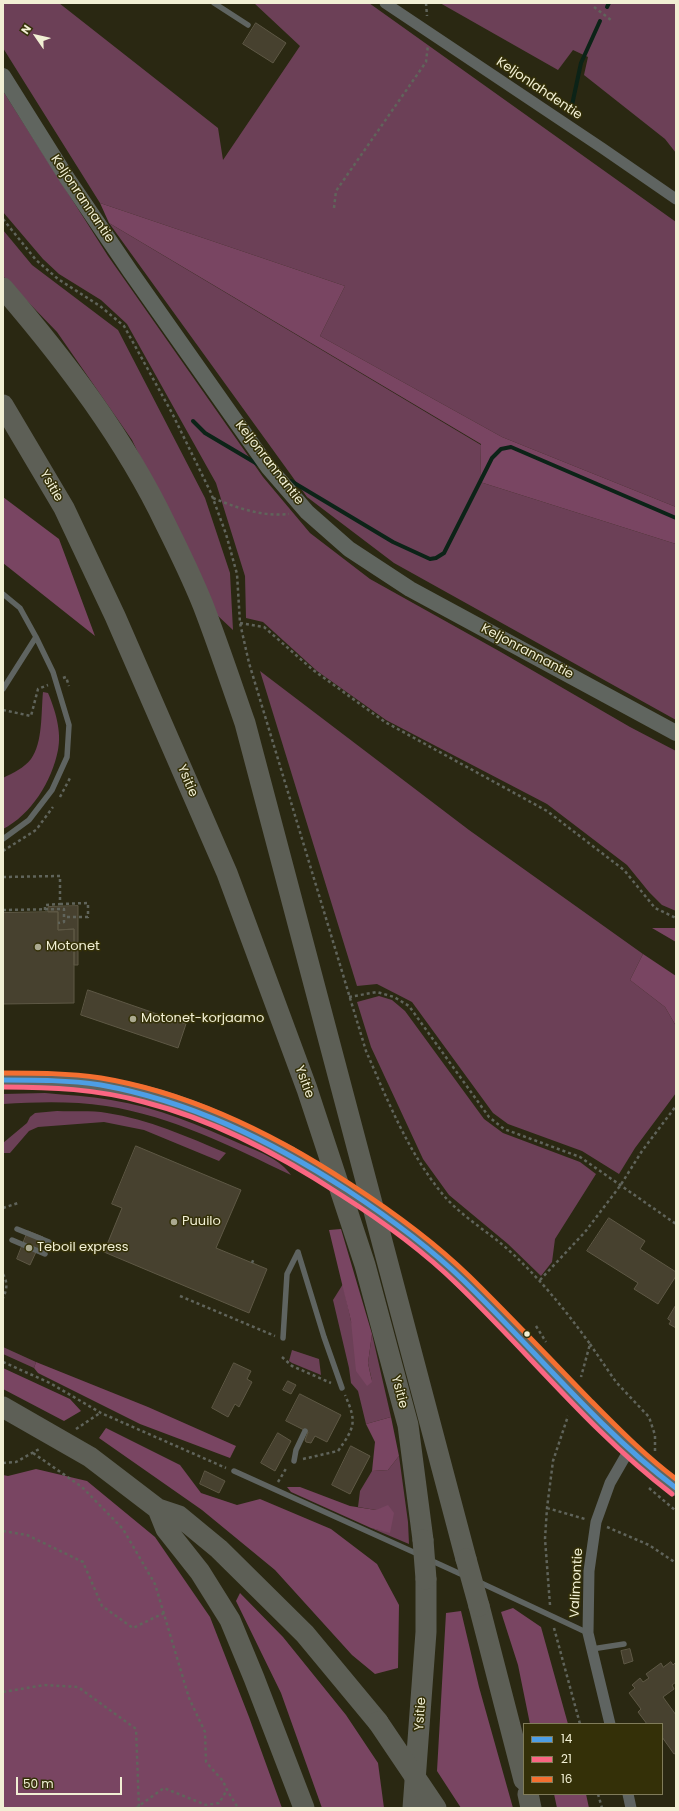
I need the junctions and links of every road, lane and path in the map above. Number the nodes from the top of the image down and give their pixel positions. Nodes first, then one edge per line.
1 (214, 3) edge
2 (385, 3) edge
3 (426, 3) edge
4 (594, 8) dead end
5 (611, 20) dead end
6 (248, 26) dead end
7 (429, 32) junction
8 (3, 76) edge
9 (676, 199) edge
10 (334, 208) dead end
11 (3, 219) edge
12 (3, 288) edge
13 (3, 405) edge
14 (212, 498) junction
15 (307, 512) junction
16 (3, 594) edge
17 (240, 623) junction
18 (36, 637) junction
19 (56, 681) junction
20 (3, 689) edge
21 (70, 690) dead end
22 (3, 710) edge
23 (676, 733) edge
24 (72, 772) dead end
25 (59, 799) dead end
26 (55, 805) dead end
27 (3, 839) edge
28 (3, 851) edge
29 (3, 877) edge
30 (60, 904) junction
31 (3, 910) edge
32 (45, 910) junction
33 (64, 917) junction
34 (676, 918) edge
35 (58, 923) dead end
36 (349, 997) junction
37 (3, 1080) edge
38 (676, 1106) edge
39 (620, 1186) junction
40 (18, 1204) dead end
41 (3, 1208) edge
42 (676, 1224) edge
43 (17, 1229) dead end
44 (12, 1240) dead end
45 (49, 1242) dead end
46 (45, 1254) dead end
47 (254, 1258) dead end
48 (252, 1263) dead end
49 (3, 1274) edge
50 (540, 1280) junction
51 (180, 1296) dead end
52 (3, 1298) edge
53 (264, 1331) dead end
54 (283, 1338) dead end
55 (590, 1344) junction
56 (282, 1357) dead end
57 (3, 1362) edge
58 (581, 1377) dead end
59 (342, 1388) junction
60 (3, 1407) edge
61 (101, 1413) junction
62 (568, 1416) dead end
63 (75, 1429) dead end
64 (305, 1431) dead end
65 (45, 1446) dead end
66 (629, 1450) junction
67 (33, 1453) junction
68 (655, 1453) dead end
69 (294, 1461) junction
70 (3, 1463) edge
71 (234, 1471) joint
72 (648, 1487) dead end
73 (676, 1488) edge
74 (274, 1489) junction
75 (547, 1508) junction
76 (158, 1509) junction
77 (676, 1511) edge
78 (596, 1522) junction
79 (3, 1530) edge
80 (676, 1563) edge
81 (164, 1613) junction
82 (551, 1616) junction
83 (588, 1633) junction
84 (624, 1644) dead end
85 (592, 1649) junction
86 (3, 1692) edge
87 (580, 1723) edge
88 (610, 1723) edge
89 (523, 1776) edge
90 (226, 1790) junction
91 (528, 1795) edge
92 (598, 1795) edge
93 (628, 1795) edge
94 (140, 1807) edge
95 (136, 1808) edge
96 (238, 1808) edge
97 (304, 1808) edge
98 (413, 1808) edge
99 (436, 1808) edge
100 (531, 1808) edge
101 (602, 1808) edge
102 (631, 1808) edge

1 - 6 lane
2 - 7 street, Keljonlahdentie
3 - 7 path
4 - 5 path
7 - 9 street, Keljonlahdentie
7 - 10 path
8 - 15 street, Keljonrannantie
11 - 14 path
12 - 89 highway, bridge
13 - 98 highway, Ysitie, bridge
14 - 15 path
14 - 17 path
15 - 23 street, Keljonrannantie
16 - 18 lane
17 - 34 path
17 - 36 path
18 - 19 lane
18 - 20 lane
19 - 21 path
19 - 22 path
19 - 27 lane
24 - 25 path
26 - 28 path
29 - 30 path
30 - 32 path
30 - 33 path
31 - 32 path
32 - 33 path
33 - 35 path
36 - 39 path
36 - 50 path
37 - 66 street, bridge
38 - 39 path
39 - 42 path
39 - 50 path
40 - 41 path
43 - 45 lane
44 - 46 lane
47 - 48 path
49 - 52 path
50 - 55 path
51 - 53 path
54 - 59 lane
55 - 58 path
55 - 68 path
56 - 59 path
57 - 61 path
59 - 69 path
60 - 76 highway
61 - 63 path
61 - 71 path
62 - 75 path
64 - 69 lane
65 - 67 path
66 - 73 street
66 - 78 street, Valimontie
67 - 70 path
67 - 81 path
69 - 74 path
71 - 74 lane
72 - 77 path
74 - 82 lane
75 - 78 path
75 - 82 path
76 - 97 highway
76 - 99 highway, bridge
78 - 80 path
78 - 83 street, Valimontie
79 - 81 path
81 - 90 path
82 - 83 lane
82 - 87 path
83 - 85 street, Valimontie
84 - 85 lane
85 - 88 street, Valimontie
86 - 94 path
90 - 94 path
90 - 96 path
91 - 100 highway
92 - 101 path
93 - 102 street
94 - 95 path

